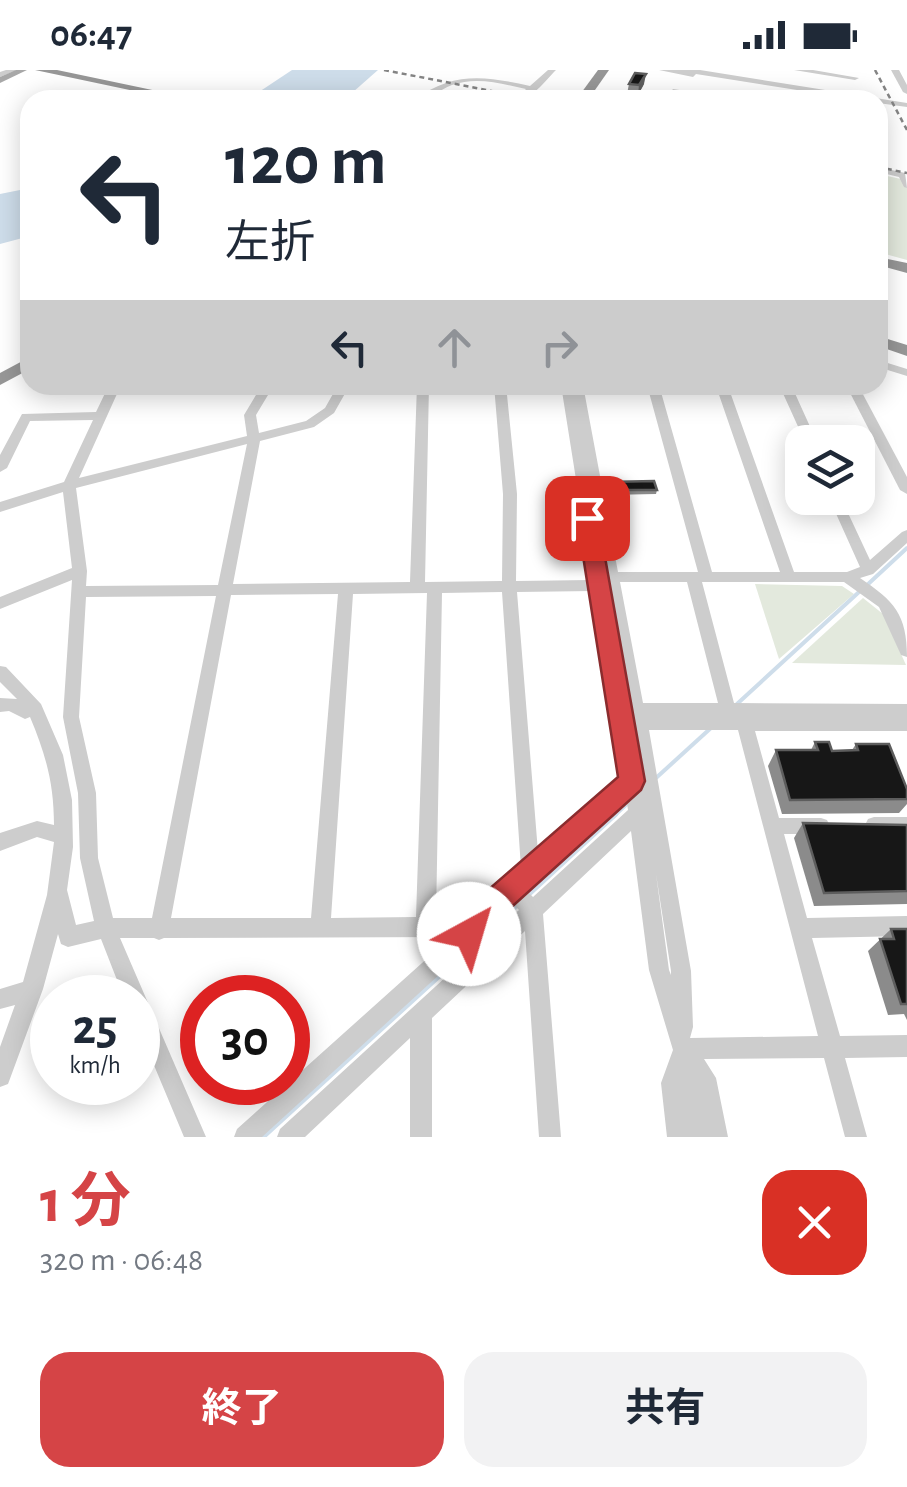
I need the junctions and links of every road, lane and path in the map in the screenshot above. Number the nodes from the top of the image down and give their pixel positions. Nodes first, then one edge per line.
1 (14, 70) edge
2 (23, 70) edge
3 (40, 70) edge
4 (54, 70) edge
5 (516, 70) edge
6 (552, 70) edge
7 (664, 70) edge
8 (686, 70) edge
9 (798, 70) edge
10 (895, 70) edge
11 (470, 73) edge
12 (848, 74) edge
13 (732, 76) edge
14 (0, 78) edge
15 (505, 83) junction
16 (534, 89) joint
17 (143, 90) edge
18 (157, 90) edge
19 (434, 90) edge
20 (809, 90) edge
21 (907, 92) edge
22 (111, 395) edge
23 (262, 395) edge
24 (339, 395) edge
25 (423, 395) edge
26 (501, 395) edge
27 (569, 395) edge
28 (579, 395) edge
29 (656, 395) edge
30 (725, 395) edge
31 (793, 395) edge
32 (857, 395) edge
33 (102, 416) junction
34 (804, 425) edge
35 (254, 440) junction
36 (0, 468) edge
37 (69, 485) junction
38 (907, 490) edge
39 (0, 507) edge
40 (843, 515) edge
41 (907, 535) edge
42 (868, 570) junction
43 (80, 571) junction
44 (788, 576) junction
45 (699, 577) junction
46 (604, 581) junction
47 (858, 585) junction
48 (509, 586) junction
49 (426, 588) junction
50 (223, 590) junction
51 (346, 590) junction
52 (78, 592) junction
53 (0, 603) edge
54 (902, 626) edge
55 (907, 651) edge
56 (0, 672) edge
57 (0, 704) edge
58 (35, 709) junction
59 (907, 711) edge
60 (728, 716) junction
61 (631, 718) junction
62 (907, 724) edge
63 (640, 777) junction
64 (646, 810) junction
65 (907, 825) edge
66 (775, 826) junction
67 (63, 836) junction
68 (0, 842) edge
69 (530, 868) junction
70 (58, 886) junction
71 (522, 900) junction
72 (468, 926) junction
73 (907, 926) edge
74 (106, 928) junction
75 (320, 928) junction
76 (426, 928) junction
77 (802, 928) junction
78 (159, 930) junction
79 (37, 975) edge
80 (126, 975) edge
81 (30, 990) edge
82 (0, 999) edge
83 (30, 999) edge
84 (421, 1016) junction
85 (907, 1046) edge
86 (834, 1047) junction
87 (683, 1049) junction
88 (160, 1056) edge
89 (0, 1076) edge
90 (249, 1136) edge
91 (195, 1137) edge
92 (288, 1137) edge
93 (422, 1137) edge
94 (550, 1137) edge
95 (678, 1137) edge
96 (696, 1137) edge
97 (717, 1137) edge
98 (856, 1137) edge

1 - 14 street
2 - 14 main road
3 - 17 highway
4 - 18 highway
5 - 15 street
6 - 16 street
7 - 13 street
8 - 13 street
9 - 12 street
10 - 21 street
11 - 15 street
11 - 19 street
13 - 20 street
15 - 16 street
22 - 33 street
23 - 35 street
24 - 35 street
25 - 49 street
26 - 48 street
27 - 46 street
28 - 46 street
29 - 45 street
30 - 44 street
31 - 34 street
32 - 38 street
33 - 36 street
33 - 37 street
35 - 37 street
35 - 50 street
37 - 39 street
37 - 43 street
40 - 42 street
41 - 42 street
42 - 47 street
43 - 52 street
43 - 53 street
44 - 45 street
44 - 47 street
45 - 46 street
45 - 60 street
46 - 48 street
46 - 61 street
47 - 54 street
48 - 49 street
48 - 69 street
49 - 51 street
49 - 76 street
50 - 51 street
50 - 52 street
50 - 78 street
51 - 75 street
52 - 74 street
54 - 55 street
56 - 58 street
57 - 58 street
58 - 67 street
59 - 60 street
60 - 61 street
60 - 62 street
60 - 66 street
61 - 63 street
63 - 64 street
63 - 69 street
64 - 71 street
64 - 87 street
65 - 66 street
66 - 77 street
67 - 68 street
67 - 70 street
69 - 71 street
70 - 74 street
70 - 79 street
71 - 72 street
71 - 84 street
71 - 94 street
72 - 76 street
72 - 90 street
73 - 77 street
74 - 78 street
74 - 80 street
75 - 76 street
75 - 78 street
77 - 86 street
81 - 82 street
83 - 89 street
84 - 92 street
84 - 93 street
85 - 86 street
86 - 87 street
86 - 98 street
87 - 95 street
87 - 96 street
87 - 97 street
88 - 91 street

